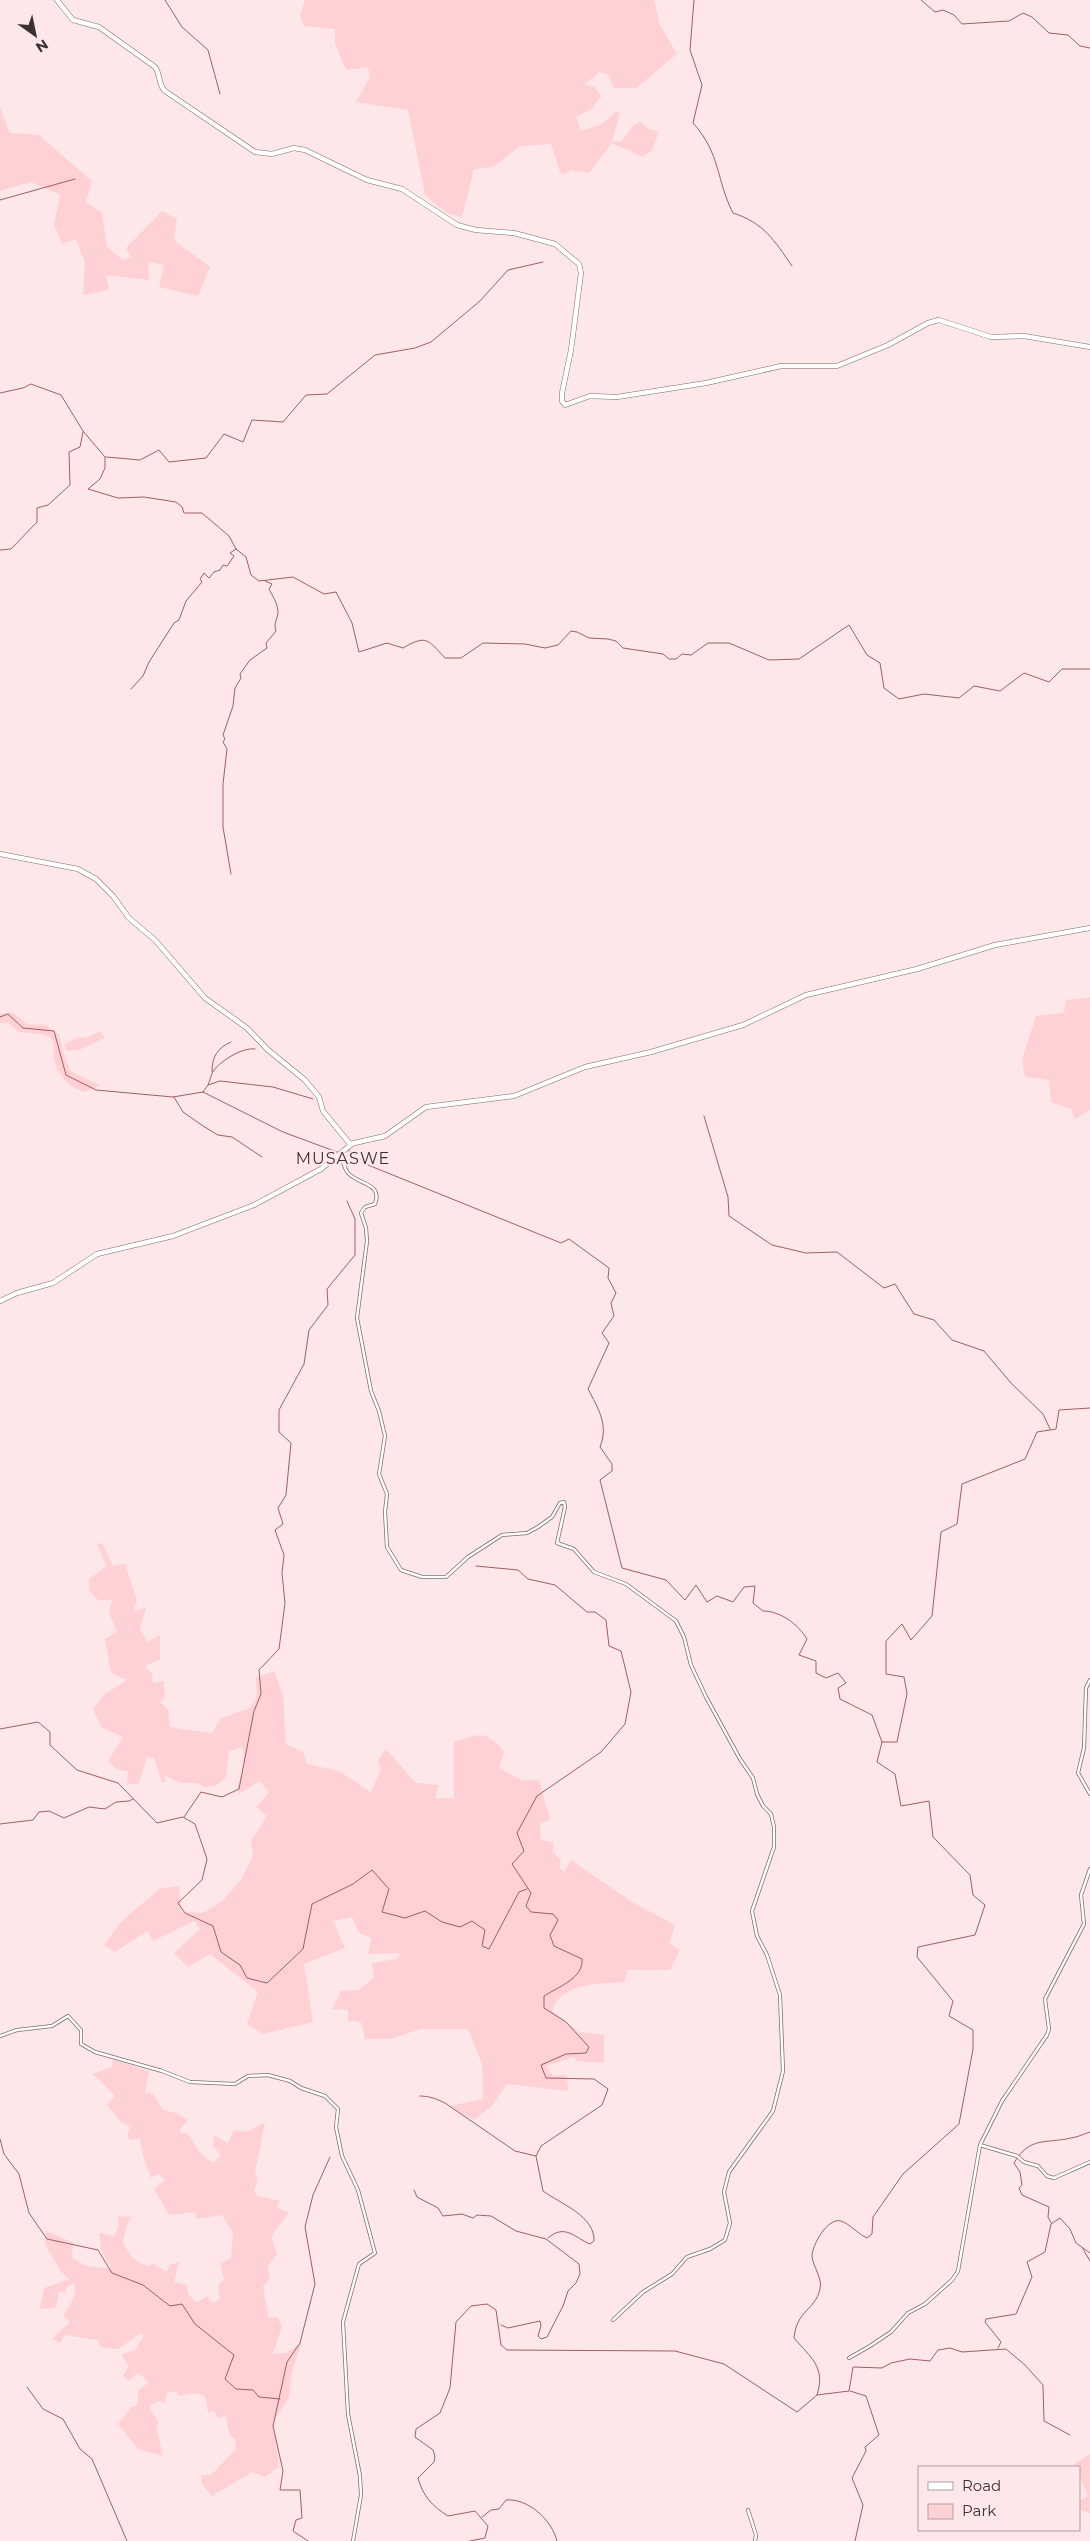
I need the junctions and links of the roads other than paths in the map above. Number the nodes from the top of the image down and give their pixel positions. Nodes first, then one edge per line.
1 (57, 0) edge
2 (1090, 347) edge
3 (0, 854) edge
4 (1090, 928) edge
5 (354, 1144) junction
6 (338, 1154) junction
7 (0, 1301) edge
8 (1090, 1680) edge
9 (1090, 1794) edge
10 (1090, 1869) edge
11 (0, 2036) edge
12 (980, 2145) junction
13 (1090, 2162) edge
14 (613, 2320) dead end
15 (849, 2358) dead end
16 (748, 2510) dead end
17 (353, 2541) edge
18 (755, 2541) edge

1 - 2 street
3 - 5 street
4 - 5 street
5 - 6 street
6 - 7 street
6 - 14 street
8 - 9 street
10 - 12 street
11 - 17 street
12 - 13 street
12 - 15 street
16 - 18 street

